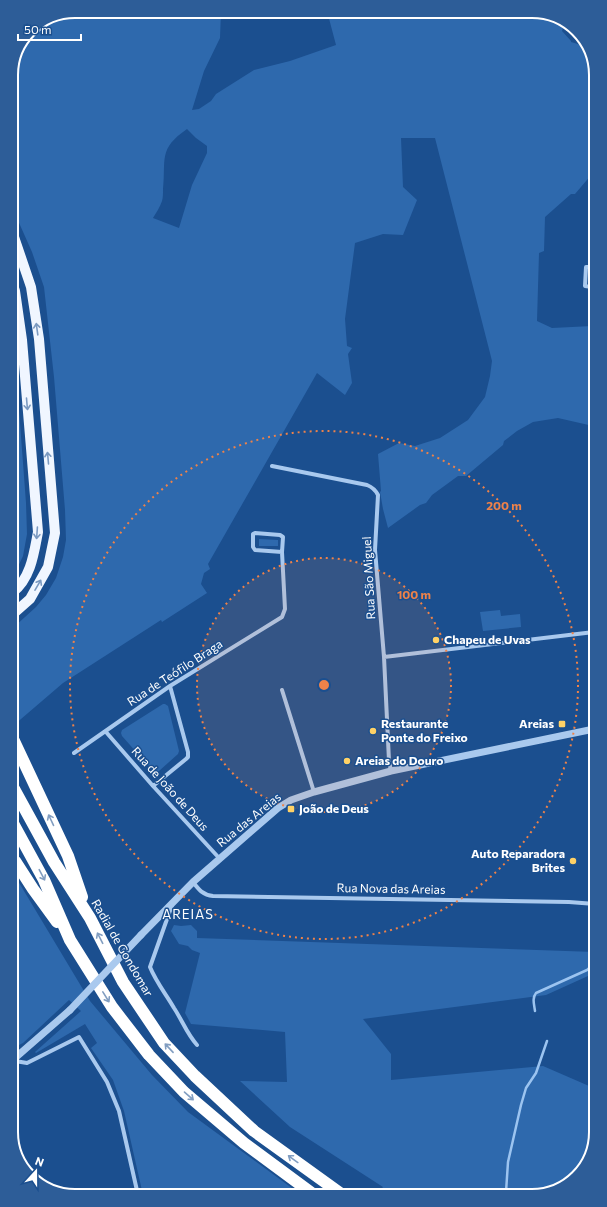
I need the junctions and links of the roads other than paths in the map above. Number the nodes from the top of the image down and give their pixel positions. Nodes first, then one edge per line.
1 (18, 249) edge
2 (589, 267) edge
3 (589, 287) edge
4 (18, 312) edge
5 (272, 466) dead end
6 (282, 552) junction
7 (18, 587) edge
8 (18, 610) edge
9 (589, 633) edge
10 (384, 657) junction
11 (170, 686) junction
12 (282, 690) dead end
13 (589, 730) edge
14 (106, 732) junction
15 (18, 750) edge
16 (74, 753) dead end
17 (391, 771) junction
18 (153, 786) junction
19 (314, 792) junction
20 (18, 797) edge
21 (18, 832) edge
22 (220, 859) junction
23 (18, 867) edge
24 (193, 882) junction
25 (173, 904) junction
26 (589, 904) edge
27 (90, 918) junction
28 (70, 940) junction
29 (197, 1045) dead end
30 (18, 1056) edge
31 (18, 1060) edge
32 (137, 1189) edge
33 (306, 1189) edge
34 (335, 1189) edge

8 -> 1 main road
2 - 3 street
4 -> 7 main road
5 - 10 street, Rua São Miguel
6 - 6 street
6 - 11 street, Rua de Teófilo Braga
9 - 10 street
10 - 17 street, Rua São Miguel
11 - 14 street, Rua de Teófilo Braga
11 - 18 street
12 - 19 street
13 - 17 street, Rua das Areias
14 - 16 street, Rua de Teófilo Braga
14 - 18 street, Rua de João de Deus
27 -> 15 highway
17 - 19 street, Rua das Areias
18 - 22 street, Rua de João de Deus
19 - 22 street, Rua das Areias
20 - 27 highway, Radial de Gondomar
21 -> 28 highway
22 - 24 street, Rua das Areias
23 - 28 highway
24 - 25 street, Rua das Areias
24 - 26 street, Rua Nova das Areias
25 - 29 street
25 - 30 street, Rua das Areias, bridge
34 -> 27 highway, Radial de Gondomar
28 -> 33 highway
31 - 32 street

